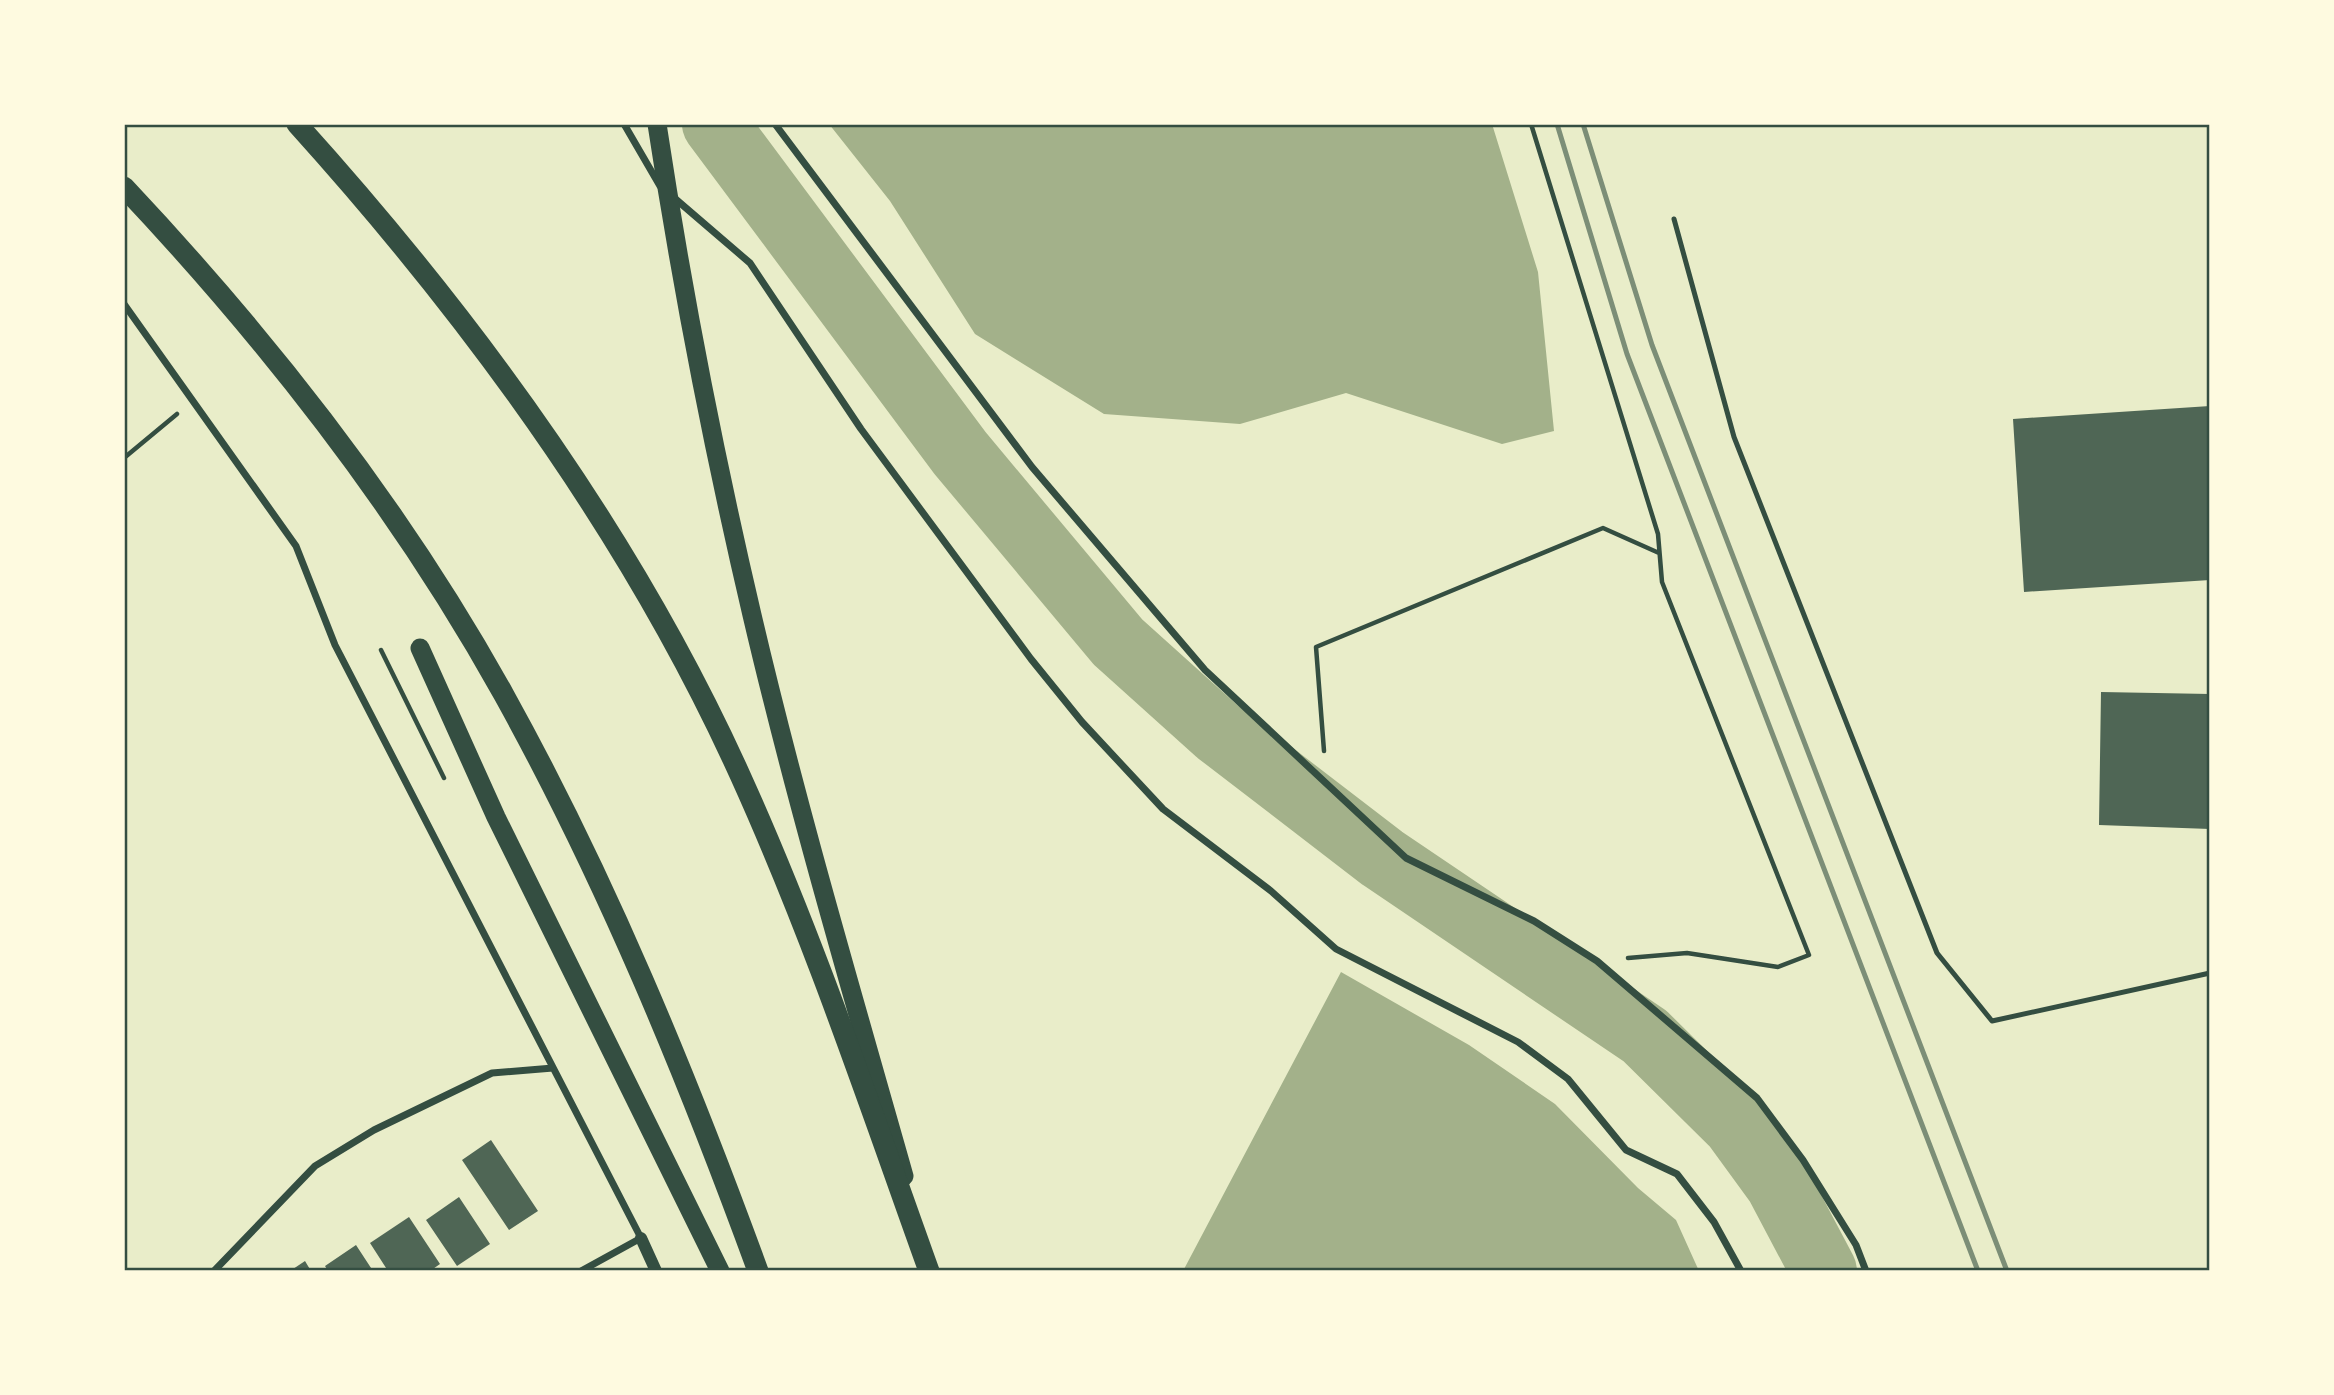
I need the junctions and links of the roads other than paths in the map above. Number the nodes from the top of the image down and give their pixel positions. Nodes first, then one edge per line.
1 (297, 124) edge
2 (624, 124) edge
3 (657, 124) edge
4 (775, 124) edge
5 (124, 187) edge
6 (1674, 219) dead end
7 (124, 304) edge
8 (420, 648) dead end
9 (2210, 974) edge
10 (553, 1068) junction
11 (640, 1238) junction
12 (214, 1271) edge
13 (581, 1271) edge
14 (656, 1271) edge
15 (720, 1271) edge
16 (758, 1271) edge
17 (930, 1271) edge
18 (1741, 1271) edge
19 (1866, 1271) edge

1 - 17 highway
2 - 18 street
3 - 17 highway
4 - 19 street
5 - 16 highway
6 - 9 lane
7 - 10 street
8 - 15 highway
10 - 11 street
10 - 12 street
11 - 13 street
11 - 14 street

